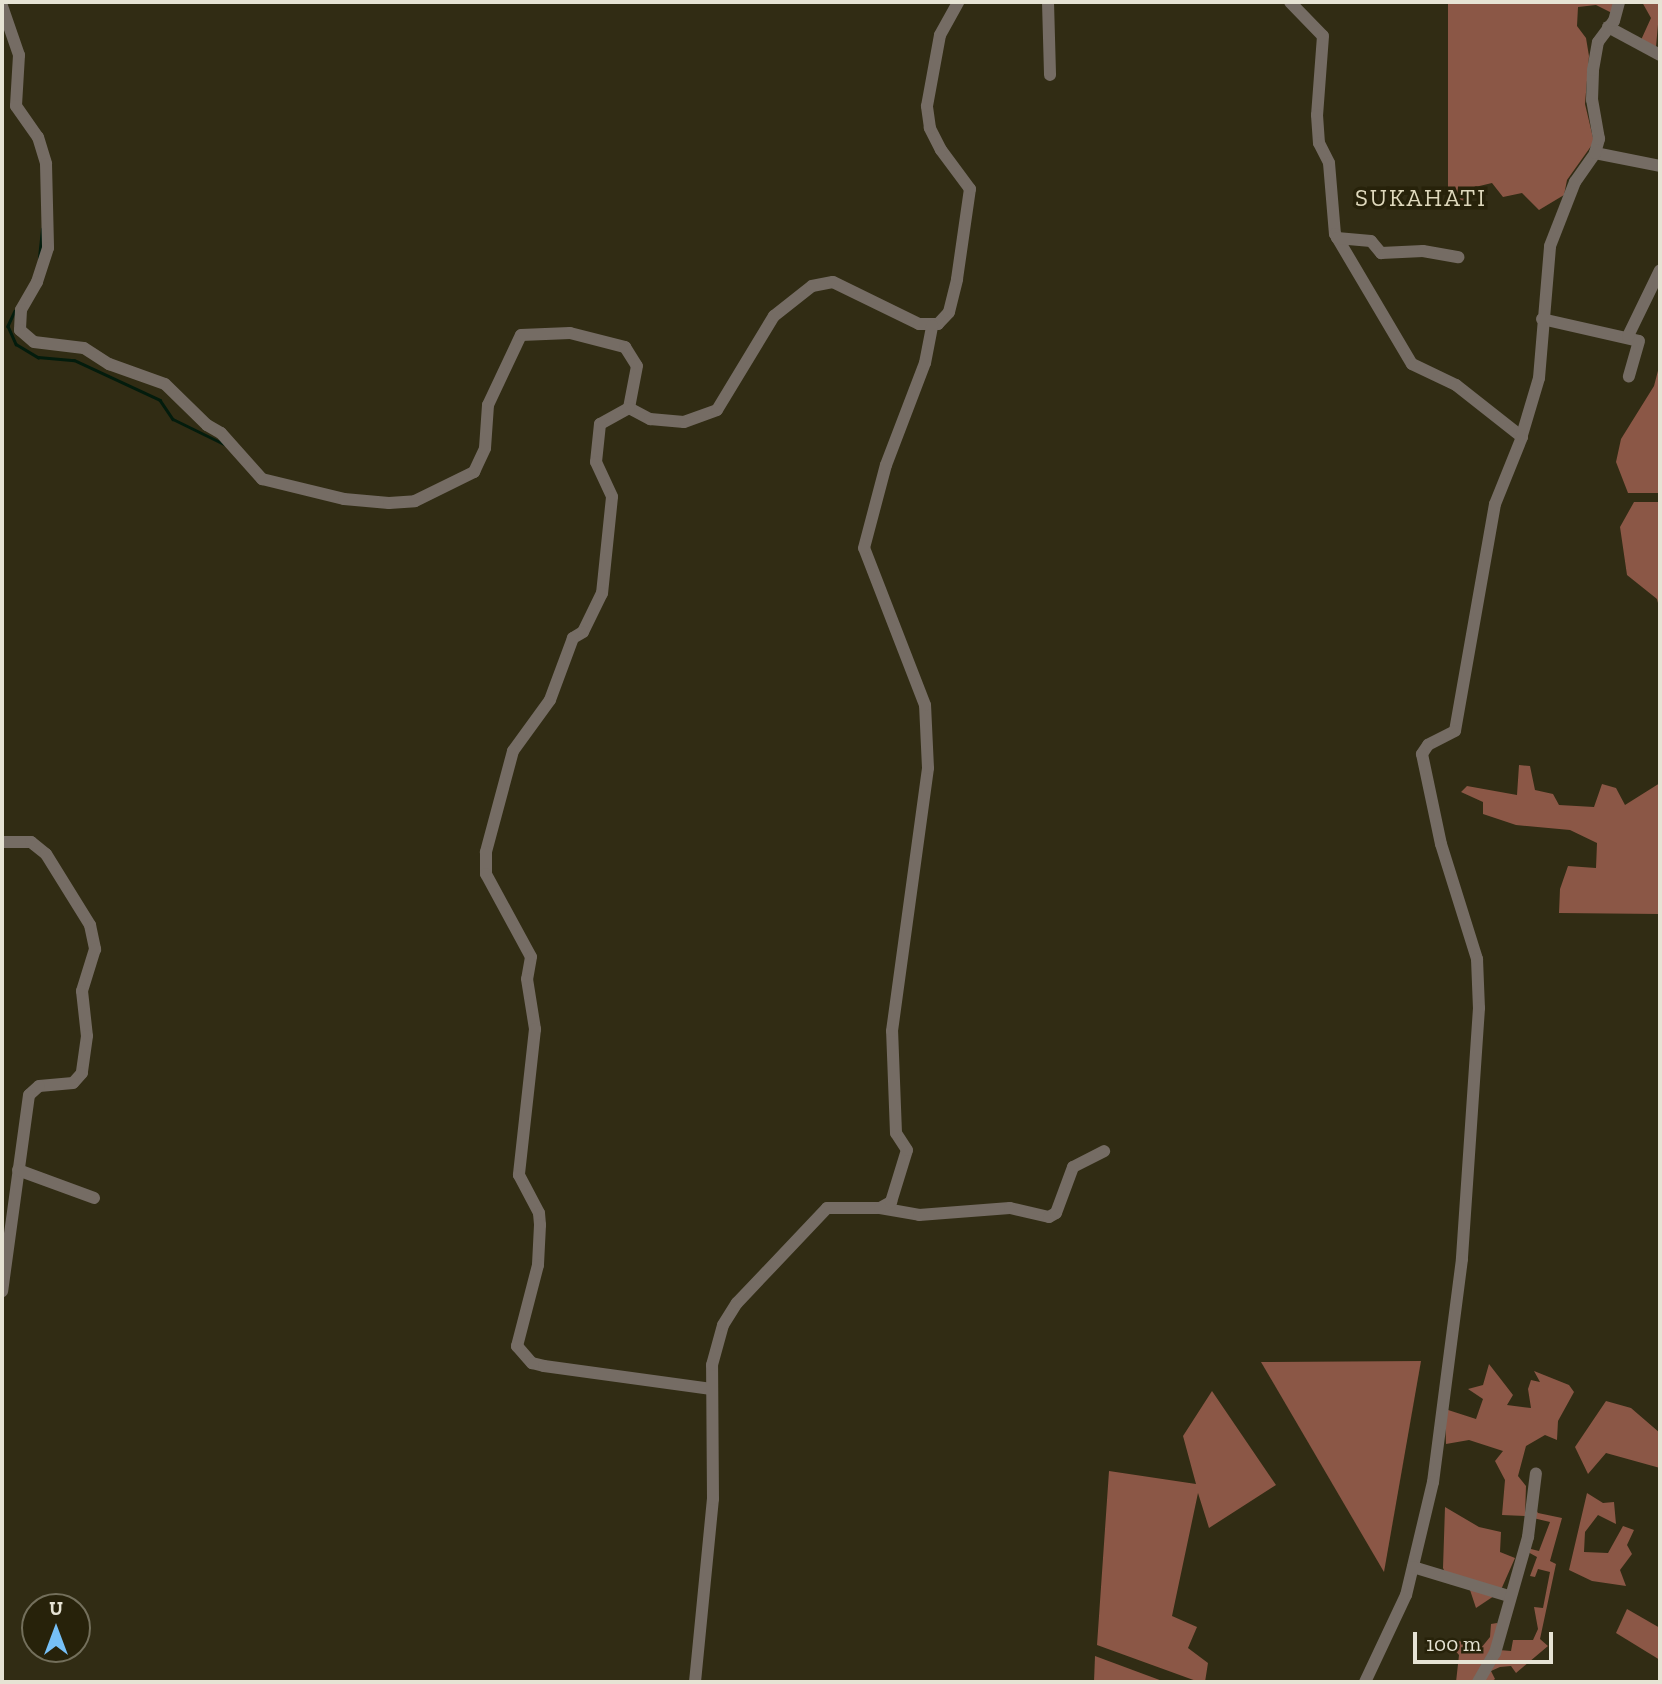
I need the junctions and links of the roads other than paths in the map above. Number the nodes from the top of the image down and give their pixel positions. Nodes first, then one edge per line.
1 (958, 2) edge
2 (1048, 2) edge
3 (1290, 2) edge
4 (1619, 2) edge
5 (2, 6) edge
6 (1608, 27) junction
7 (1660, 55) edge
8 (1050, 75) dead end
9 (1595, 153) junction
10 (1660, 166) edge
11 (1337, 238) junction
12 (1458, 257) dead end
13 (1660, 270) edge
14 (1542, 319) junction
15 (932, 330) junction
16 (1628, 335) junction
17 (1629, 377) dead end
18 (624, 410) junction
19 (1522, 435) junction
20 (2, 842) edge
21 (1104, 1151) dead end
22 (18, 1170) junction
23 (94, 1198) dead end
24 (880, 1209) junction
25 (2, 1291) edge
26 (711, 1389) junction
27 (1536, 1473) dead end
28 (1413, 1567) junction
29 (1509, 1596) junction
30 (695, 1682) edge
31 (1365, 1682) edge
32 (1478, 1682) edge

1 - 15 street
2 - 8 street
3 - 11 street
4 - 6 street
5 - 18 street
6 - 7 street
6 - 9 street
9 - 10 street
9 - 14 street
11 - 12 street
11 - 19 street
13 - 16 street
14 - 16 street
14 - 19 street
15 - 18 street
15 - 24 street
16 - 17 street
18 - 26 street
19 - 28 street
20 - 22 street
21 - 24 street
22 - 23 street
22 - 25 street
24 - 26 street
26 - 30 street
27 - 29 street
28 - 29 street
28 - 31 street
29 - 32 street

